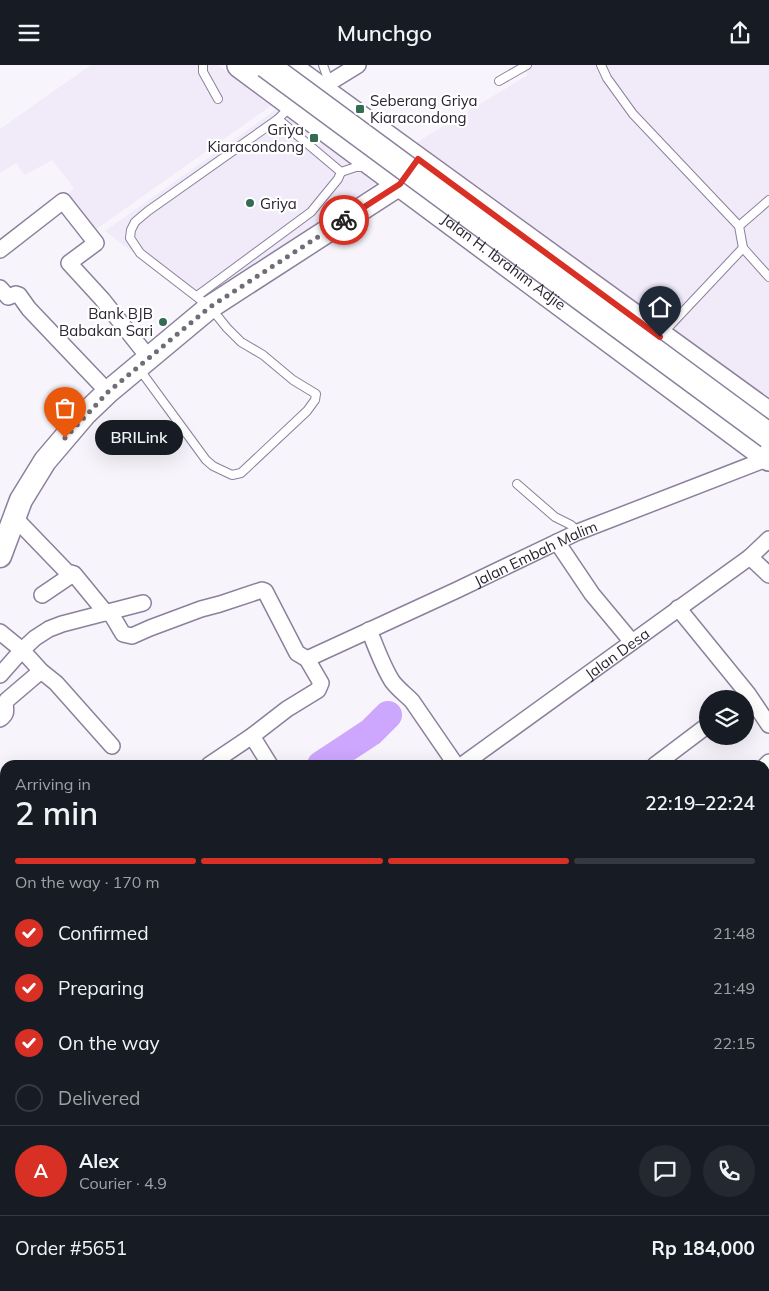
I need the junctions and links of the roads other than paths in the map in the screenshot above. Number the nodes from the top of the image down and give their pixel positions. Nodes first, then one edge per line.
1 (202, 65) edge
2 (240, 65) edge
3 (266, 65) edge
4 (286, 65) edge
5 (358, 65) edge
6 (527, 65) edge
7 (601, 65) edge
8 (324, 79) edge
9 (499, 81) dead end
10 (218, 99) dead end
11 (285, 112) junction
12 (418, 159) junction
13 (380, 168) junction
14 (341, 172) junction
15 (400, 184) junction
16 (769, 200) edge
17 (739, 226) junction
18 (742, 248) junction
19 (0, 250) edge
20 (769, 277) edge
21 (0, 288) edge
22 (204, 302) junction
23 (660, 337) junction
24 (144, 363) junction
25 (108, 392) junction
26 (769, 415) edge
27 (769, 436) edge
28 (769, 458) edge
29 (517, 484) dead end
30 (14, 517) junction
31 (578, 532) junction
32 (769, 539) edge
33 (557, 542) junction
34 (0, 556) edge
35 (750, 557) junction
36 (73, 574) junction
37 (769, 575) edge
38 (42, 595) dead end
39 (144, 603) dead end
40 (678, 608) junction
41 (108, 613) junction
42 (369, 630) junction
43 (0, 632) edge
44 (632, 641) junction
45 (22, 649) junction
46 (307, 659) junction
47 (41, 671) junction
48 (0, 675) edge
49 (740, 690) edge
50 (754, 707) edge
51 (0, 719) edge
52 (769, 725) edge
53 (699, 732) edge
54 (252, 736) junction
55 (112, 747) dead end
56 (482, 759) edge
57 (216, 760) edge
58 (267, 760) edge
59 (453, 760) edge
60 (662, 760) edge

1 - 10 lane
2 - 11 main road, Jalan H. Ibrahim Adjie
3 - 27 main road, bridge
4 - 8 main road, Jalan H. Ibrahim Adjie
5 - 8 street
6 - 9 lane
7 - 17 lane
8 - 12 main road, Jalan H. Ibrahim Adjie
11 - 13 main road, Jalan H. Ibrahim Adjie
11 - 14 lane
11 - 22 lane
12 - 15 street
12 - 23 main road, Jalan H. Ibrahim Adjie
13 - 14 lane
13 - 15 main road, Jalan H. Ibrahim Adjie
14 - 22 lane
15 - 22 street
15 - 28 main road, Jalan H. Ibrahim Adjie
16 - 17 lane
17 - 18 lane
18 - 20 lane
18 - 23 lane
19 - 24 street
21 - 25 street
22 - 24 street
22 - 24 lane
23 - 26 main road, Jalan H. Ibrahim Adjie
24 - 25 street
25 - 30 street
28 - 31 street, Jalan Embah Malim
29 - 31 lane
30 - 34 street
30 - 36 street
31 - 33 street, Jalan Embah Malim
32 - 35 street, Jalan Desa
33 - 42 street, Jalan Embah Malim
33 - 44 street
35 - 37 street
35 - 40 street, Jalan Desa
36 - 38 street
36 - 41 street
39 - 41 street
40 - 44 street, Jalan Desa
40 - 49 street
41 - 45 street
41 - 46 street
42 - 46 street, Jalan Embah Malim
42 - 59 street
43 - 45 street
44 - 56 street, Jalan Desa
45 - 47 street
45 - 48 street
46 - 54 street
47 - 51 street
47 - 55 street
50 - 52 street
53 - 60 street
54 - 57 street
54 - 58 street

